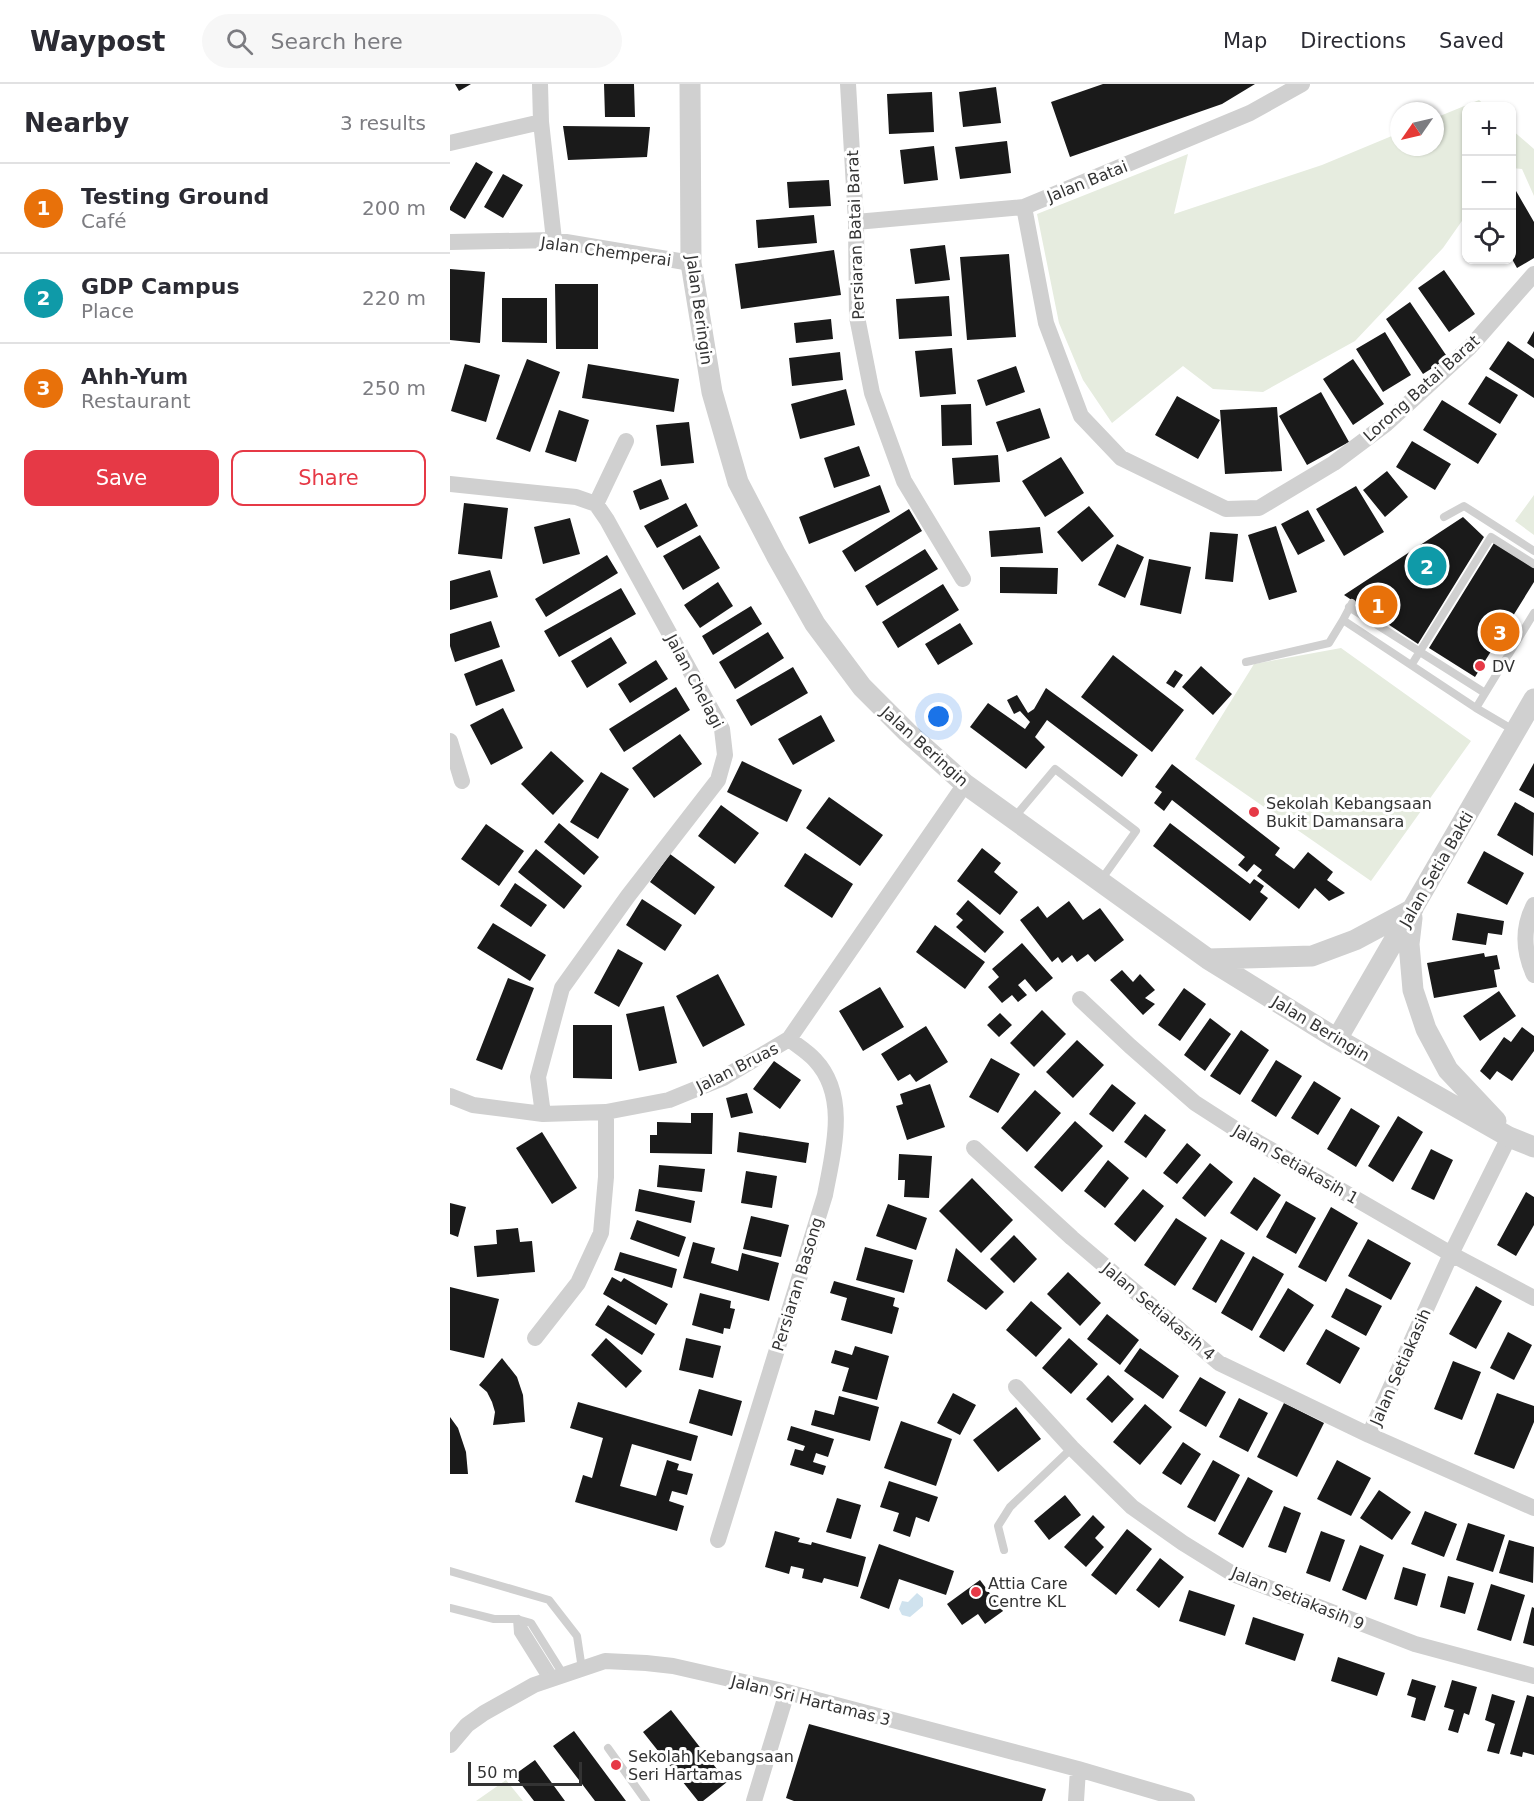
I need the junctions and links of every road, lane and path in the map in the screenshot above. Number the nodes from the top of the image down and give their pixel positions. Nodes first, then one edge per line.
1 (540, 84) edge
2 (690, 84) edge
3 (848, 84) edge
4 (1302, 84) edge
5 (541, 123) junction
6 (450, 143) edge
7 (1024, 207) junction
8 (856, 222) junction
9 (554, 240) junction
10 (450, 242) edge
11 (690, 262) junction
12 (1534, 274) edge
13 (626, 441) dead end
14 (450, 484) edge
15 (596, 504) junction
16 (1444, 518) dead end
17 (1534, 551) edge
18 (1534, 564) edge
19 (963, 579) dead end
20 (1534, 613) edge
21 (1343, 620) junction
22 (1420, 652) junction
23 (1246, 662) dead end
24 (1412, 664) junction
25 (1485, 693) junction
26 (1534, 699) edge
27 (1476, 708) junction
28 (1516, 731) junction
29 (450, 741) edge
30 (462, 781) dead end
31 (965, 784) junction
32 (1013, 819) junction
33 (1100, 882) junction
34 (1534, 905) edge
35 (1414, 909) junction
36 (1208, 959) junction
37 (1534, 975) edge
38 (1080, 999) dead end
39 (1337, 1039) junction
40 (789, 1040) junction
41 (450, 1096) edge
42 (606, 1112) junction
43 (543, 1114) junction
44 (1509, 1137) junction
45 (1534, 1147) edge
46 (974, 1148) dead end
47 (1451, 1254) junction
48 (1534, 1298) edge
49 (535, 1338) dead end
50 (1016, 1387) dead end
51 (1370, 1435) junction
52 (1072, 1448) junction
53 (1534, 1508) edge
54 (718, 1540) dead end
55 (1004, 1550) dead end
56 (450, 1571) edge
57 (450, 1608) edge
58 (517, 1619) junction
59 (582, 1669) junction
60 (1534, 1676) edge
61 (555, 1678) junction
62 (787, 1692) junction
63 (450, 1744) edge
64 (608, 1748) dead end
65 (1083, 1771) junction
66 (646, 1801) edge
67 (754, 1801) edge
68 (1076, 1801) edge
69 (1081, 1801) edge
70 (1187, 1801) edge

1 - 5 street
2 - 11 street, Jalan Beringin
3 - 8 street, Persiaran Batai Barat
4 - 7 street, Jalan Batai
5 - 6 street
5 - 9 street
7 - 8 street, Jalan Batai
7 - 12 street, Lorong Batai Barat
8 - 19 street, Persiaran Batai Barat
9 - 10 street, Jalan Chemperai
9 - 11 street, Jalan Chemperai
11 - 31 street, Jalan Beringin
13 - 15 street
14 - 15 street
15 - 43 street, Jalan Chelagi
16 - 17 lane
18 - 22 lane
20 - 25 lane
21 - 22 lane
21 - 23 lane
21 - 24 lane
22 - 24 lane
22 - 25 lane
24 - 27 lane
25 - 27 lane
26 - 28 street, Jalan Setia Bakti
27 - 28 lane
28 - 35 street, Jalan Setia Bakti
29 - 30 street
31 - 32 street, Jalan Beringin
31 - 40 street, Jalan Bruas
32 - 33 street, Jalan Beringin
32 - 33 lane
33 - 36 street, Jalan Beringin
34 - 37 street
35 - 36 street
35 - 39 street, Jalan Setia Bakti
35 - 44 street
36 - 39 street, Jalan Beringin
38 - 47 street, Jalan Setiakasih 1
39 - 44 street, Jalan Beringin
40 - 42 street, Jalan Bruas
40 - 54 street, Persiaran Basong
41 - 43 street, Jalan Bruas
42 - 43 street, Jalan Bruas
42 - 49 street
44 - 45 street, Jalan Beringin
44 - 47 street, Jalan Setiakasih
46 - 51 street, Jalan Setiakasih 4
47 - 48 street, Jalan Setiakasih 1
47 - 51 street, Jalan Setiakasih
50 - 52 street, Jalan Setiakasih 9
51 - 53 street, Jalan Setiakasih
52 - 55 lane
52 - 60 street, Jalan Setiakasih 9
56 - 59 lane
57 - 58 lane
58 - 61 lane
58 - 61 lane
59 - 61 street, Jalan Sri Hartamas 3
59 - 62 street, Jalan Sri Hartamas 3
61 - 63 street, Jalan Sri Hartamas 3
62 - 65 street, Jalan Sri Hartamas 3
62 - 67 street
64 - 66 lane
65 - 68 street
65 - 69 street
65 - 70 street, Jalan Sri Hartamas 3

